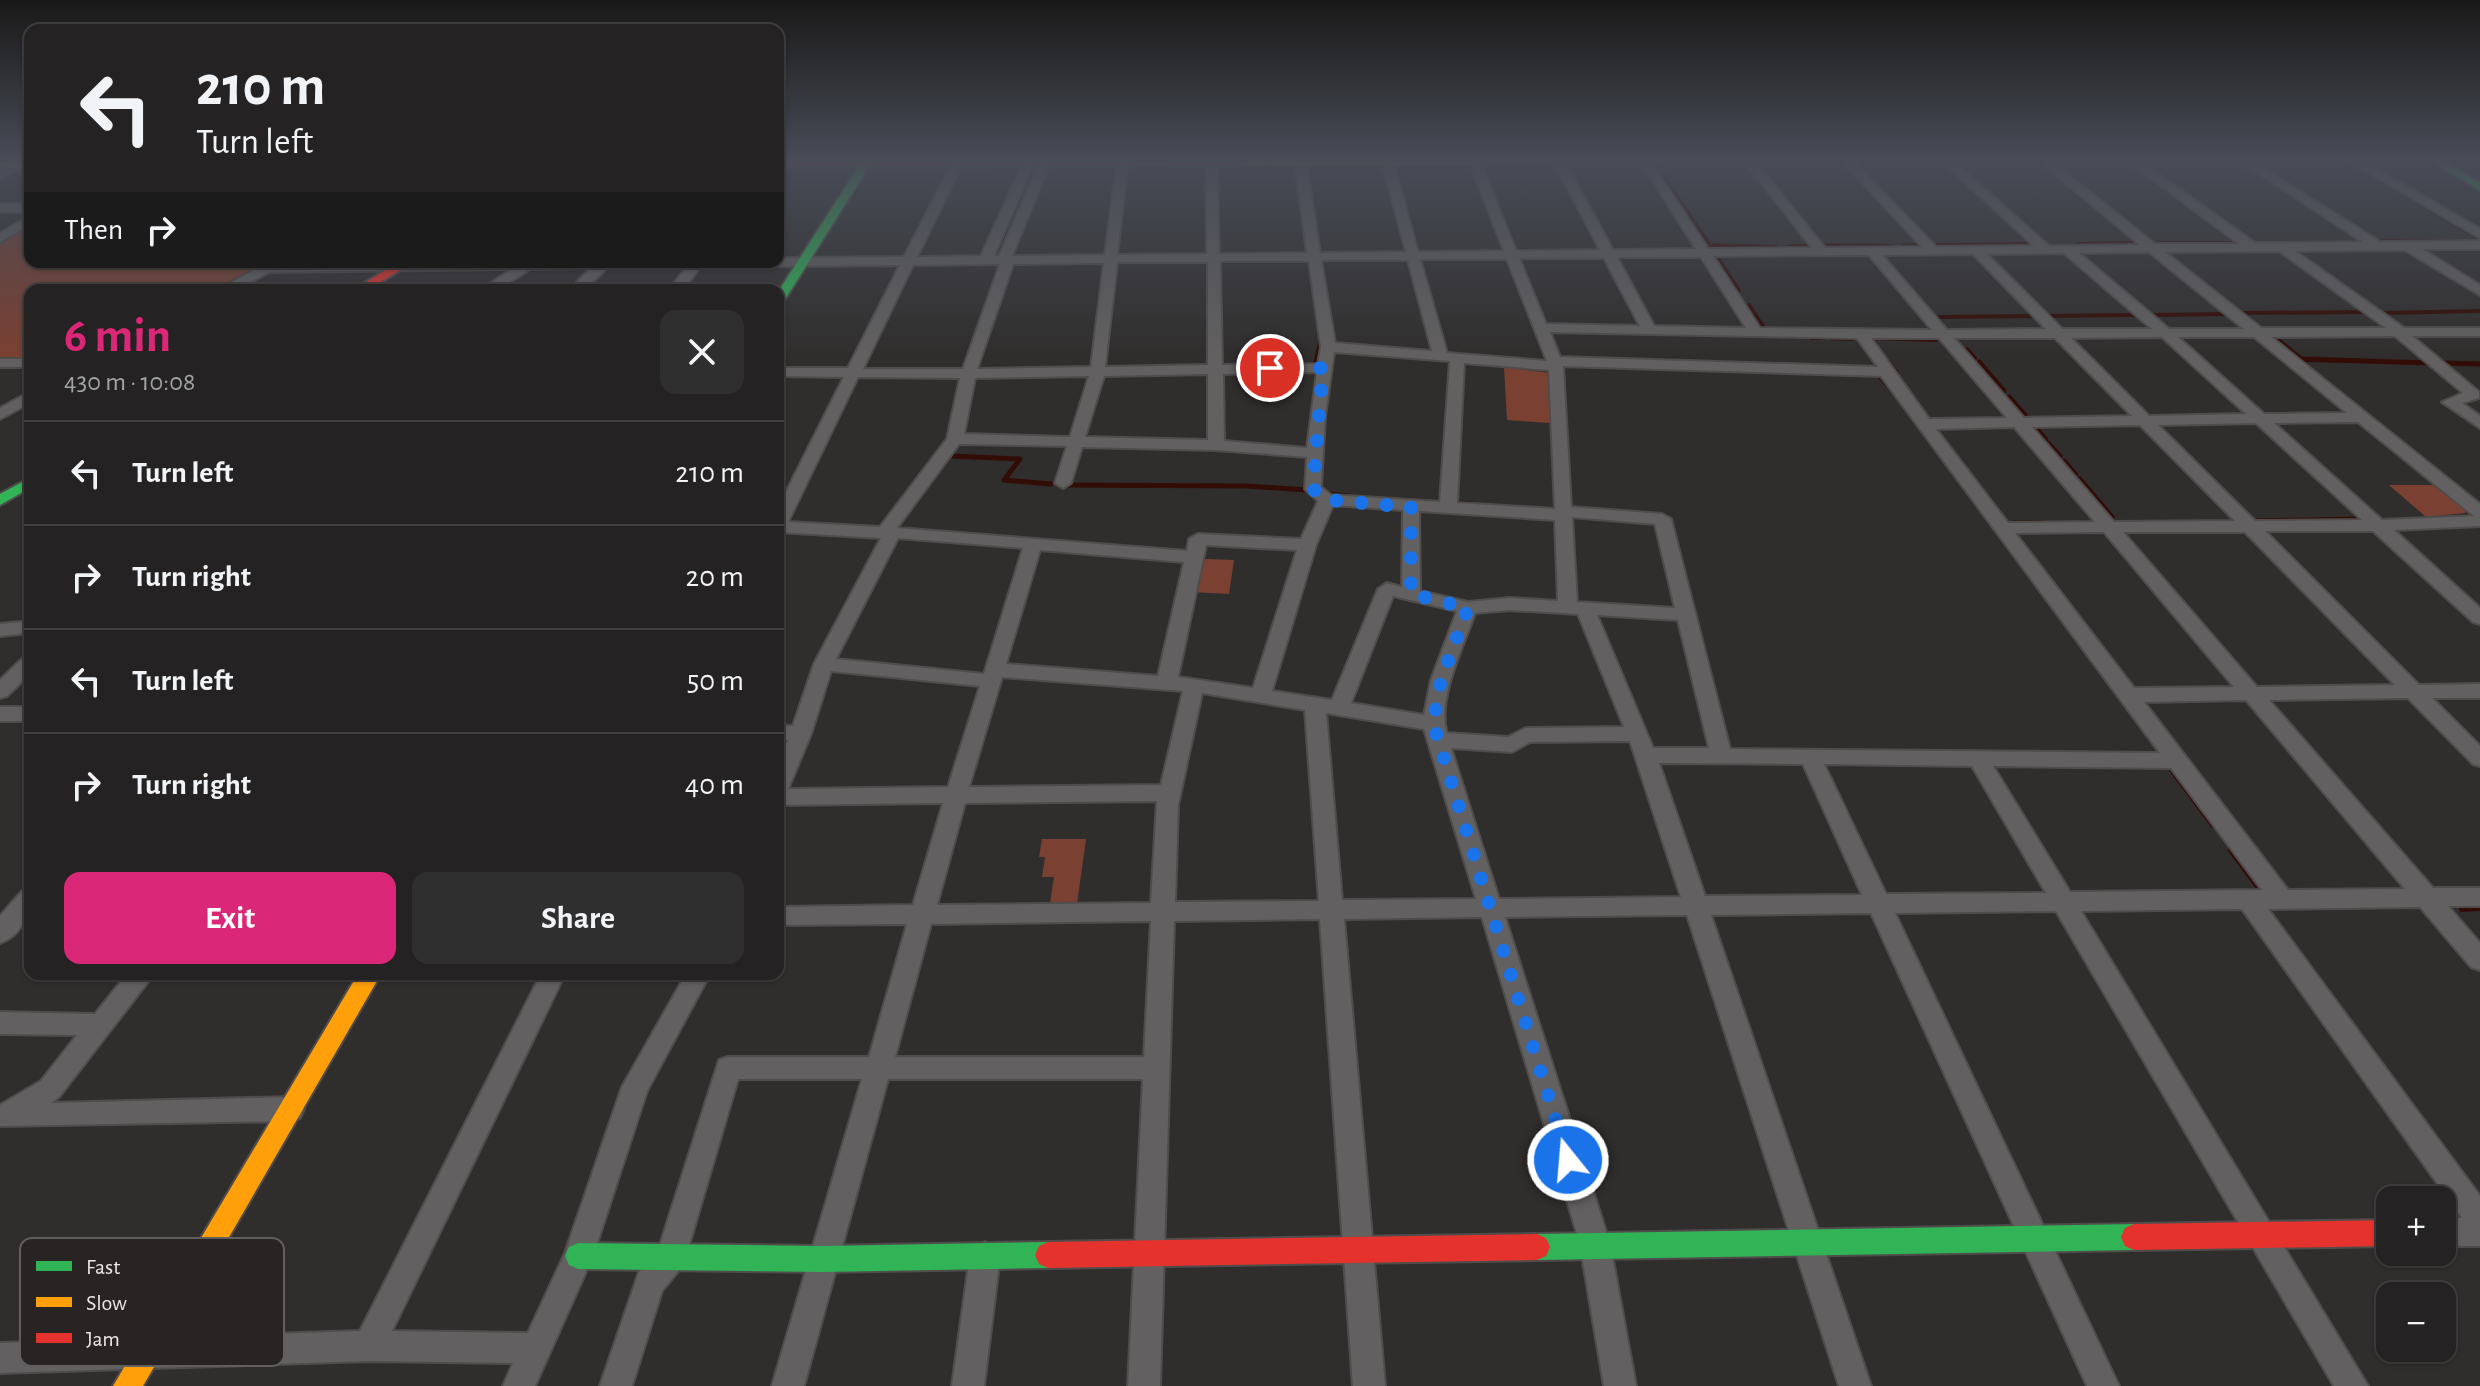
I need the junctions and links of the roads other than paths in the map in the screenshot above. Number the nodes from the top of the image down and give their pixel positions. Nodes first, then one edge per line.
1 (21, 226) edge
2 (826, 226) edge
3 (927, 226) edge
4 (1003, 226) edge
5 (1016, 226) edge
6 (1115, 226) edge
7 (1212, 226) edge
8 (1310, 226) edge
9 (1405, 226) edge
10 (1500, 226) edge
11 (1593, 226) edge
12 (1688, 226) edge
13 (1801, 226) edge
14 (1909, 226) edge
15 (2019, 226) edge
16 (2126, 226) edge
17 (2222, 226) edge
18 (2345, 226) edge
19 (0, 238) edge
20 (2480, 245) edge
21 (2377, 246) junction
22 (2408, 246) junction
23 (2252, 247) junction
24 (2282, 247) junction
25 (2154, 248) junction
26 (2045, 249) junction
27 (2067, 249) junction
28 (1932, 250) junction
29 (1976, 250) junction
30 (1821, 251) junction
31 (1872, 251) junction
32 (1705, 252) junction
33 (1608, 253) junction
34 (1511, 254) junction
35 (1413, 255) junction
36 (1315, 256) junction
37 (1213, 257) junction
38 (1111, 258) junction
39 (986, 259) junction
40 (1006, 259) junction
41 (910, 260) junction
42 (784, 262) edge
43 (803, 262) junction
44 (266, 268) edge
45 (396, 268) edge
46 (522, 268) edge
47 (599, 268) edge
48 (2457, 276) junction
49 (2480, 276) edge
50 (237, 284) edge
51 (369, 284) edge
52 (497, 284) edge
53 (582, 284) edge
54 (2480, 291) edge
55 (784, 292) edge
56 (1541, 328) junction
57 (1649, 330) junction
58 (2257, 331) junction
59 (2398, 331) junction
60 (1756, 332) junction
61 (2164, 332) junction
62 (2059, 333) junction
63 (2479, 333) edge
64 (1861, 334) junction
65 (1944, 334) junction
66 (1328, 347) junction
67 (1449, 358) junction
68 (0, 363) edge
69 (24, 363) edge
70 (1555, 364) junction
71 (1323, 368) junction
72 (1216, 369) junction
73 (1098, 370) junction
74 (855, 371) junction
75 (784, 372) edge
76 (969, 372) junction
77 (1885, 372) junction
78 (24, 400) edge
79 (0, 414) edge
80 (2363, 417) junction
81 (2261, 420) junction
82 (2146, 421) junction
83 (2020, 423) junction
84 (2480, 423) edge
85 (1926, 424) junction
86 (955, 439) junction
87 (1075, 442) junction
88 (1216, 445) junction
89 (1315, 453) junction
90 (1063, 483) dead end
91 (24, 488) edge
92 (1327, 500) junction
93 (5, 507) edge
94 (1411, 507) junction
95 (1448, 509) junction
96 (2480, 512) edge
97 (1562, 513) junction
98 (784, 514) edge
99 (2480, 521) edge
100 (784, 526) edge
101 (2378, 526) junction
102 (2109, 527) junction
103 (2250, 527) junction
104 (2004, 528) junction
105 (888, 534) junction
106 (1033, 545) junction
107 (1307, 545) junction
108 (1193, 557) junction
109 (1411, 594) junction
110 (1468, 608) junction
111 (1576, 609) junction
112 (1687, 615) junction
113 (2480, 618) edge
114 (24, 628) edge
115 (0, 630) edge
116 (824, 664) junction
117 (24, 669) edge
118 (993, 676) junction
119 (1167, 682) junction
120 (1194, 685) junction
121 (0, 691) edge
122 (2414, 691) junction
123 (2480, 691) edge
124 (2252, 693) junction
125 (1261, 695) junction
126 (2129, 695) junction
127 (1315, 703) junction
128 (1339, 707) junction
129 (0, 714) edge
130 (24, 714) edge
131 (1436, 732) junction
132 (784, 733) edge
133 (801, 734) junction
134 (1642, 745) junction
135 (1721, 756) junction
136 (1810, 757) junction
137 (1978, 759) junction
138 (2480, 759) edge
139 (2179, 761) junction
140 (784, 774) edge
141 (1168, 793) junction
142 (956, 795) junction
143 (784, 797) edge
144 (2480, 897) edge
145 (2427, 898) junction
146 (2249, 900) junction
147 (2282, 900) junction
148 (2063, 902) junction
149 (24, 904) edge
150 (1878, 904) junction
151 (1696, 906) junction
152 (1490, 908) junction
153 (1331, 909) junction
154 (1163, 910) junction
155 (923, 913) junction
156 (784, 916) edge
157 (0, 933) edge
158 (2480, 960) edge
159 (137, 980) edge
160 (366, 980) edge
161 (550, 980) edge
162 (695, 980) edge
163 (0, 1023) edge
164 (101, 1025) junction
165 (1155, 1068) junction
166 (876, 1070) junction
167 (291, 1109) junction
168 (3, 1118) edge
169 (2480, 1220) edge
170 (2456, 1232) edge
171 (2480, 1232) edge
172 (2376, 1233) edge
173 (2262, 1234) junction
174 (2033, 1237) junction
175 (215, 1238) edge
176 (1807, 1241) junction
177 (1595, 1244) junction
178 (1359, 1249) junction
179 (1149, 1253) junction
180 (578, 1256) junction
181 (985, 1256) junction
182 (670, 1259) junction
183 (823, 1259) junction
184 (369, 1346) junction
185 (534, 1348) junction
186 (284, 1350) edge
187 (0, 1358) edge
188 (20, 1358) edge
189 (139, 1366) edge
190 (127, 1386) edge
191 (519, 1386) edge
192 (616, 1386) edge
193 (788, 1386) edge
194 (968, 1386) edge
195 (1144, 1386) edge
196 (1369, 1386) edge
197 (1620, 1386) edge
198 (1855, 1386) edge
199 (2103, 1386) edge
200 (2352, 1386) edge

1 - 19 street
2 - 43 street
3 - 41 street
4 - 39 street
5 - 40 street
6 - 38 street
7 - 37 street
8 - 36 street
9 - 35 street
10 - 34 street
11 - 33 street
12 - 32 street
13 - 30 street
14 - 28 street
15 - 26 street
16 - 25 street
17 - 23 street
18 - 21 street
20 - 22 street
21 - 22 street
21 - 24 street
22 - 48 street
23 - 24 street
23 - 25 street
24 - 59 street
25 - 27 street
25 - 58 street
26 - 27 street
26 - 29 street
27 - 61 street
28 - 29 street
28 - 31 street
29 - 62 street
30 - 31 street
30 - 32 street
31 - 65 street
32 - 33 street
32 - 60 street
33 - 34 street
33 - 57 street
34 - 35 street
34 - 56 street
35 - 36 street
35 - 67 street
36 - 37 street
36 - 66 street
37 - 38 street
37 - 72 street
38 - 40 street
38 - 73 street
39 - 40 street
39 - 41 street
40 - 76 street
41 - 43 street
41 - 74 street
42 - 43 street
43 - 55 street
44 - 50 street
45 - 51 street
46 - 52 street
47 - 53 street
48 - 49 street
48 - 54 street
56 - 57 street
56 - 70 street
57 - 60 street
58 - 59 street
58 - 61 street
58 - 80 street
59 - 63 street
59 - 84 street
60 - 64 street
61 - 62 street
61 - 81 street
62 - 65 street
62 - 82 street
64 - 65 street
64 - 77 street
65 - 83 street
66 - 67 street
66 - 71 street
67 - 70 street
67 - 95 street
68 - 69 street
70 - 77 street
70 - 97 street
71 - 72 street
71 - 89 street
72 - 73 street
72 - 88 street
73 - 76 street
73 - 87 street
74 - 75 street
74 - 76 street
74 - 98 street
76 - 86 street
77 - 85 street
78 - 79 street
80 - 81 street
80 - 96 street
81 - 82 street
81 - 101 street
82 - 83 street
82 - 103 street
83 - 85 street
83 - 102 street
85 - 104 street
86 - 87 street
86 - 105 street
87 - 88 street
87 - 90 street
88 - 89 street
89 - 92 street
91 - 93 street
92 - 94 street
92 - 107 street
94 - 95 street
94 - 109 street
95 - 97 street
97 - 111 street
97 - 112 street
99 - 101 street
100 - 105 street
101 - 103 street
101 - 113 street
102 - 103 street
102 - 104 street
102 - 124 street
103 - 122 street
104 - 126 street
105 - 106 street
105 - 116 street
106 - 108 street
106 - 118 street
107 - 108 street
107 - 125 street
108 - 119 street
109 - 110 street
109 - 128 street
110 - 111 street
110 - 131 street
111 - 112 street
111 - 134 street
112 - 135 street
114 - 115 street
116 - 118 street
116 - 133 street
117 - 121 street
118 - 119 street
118 - 142 street
119 - 120 street
120 - 125 street
120 - 141 street
122 - 123 street
122 - 124 street
122 - 138 street
124 - 126 street
124 - 145 street
125 - 127 street
126 - 139 street
127 - 128 street
127 - 153 street
128 - 131 street
129 - 130 street
131 - 134 street
131 - 152 street
132 - 133 street
133 - 140 street
134 - 135 street
134 - 151 street
135 - 136 street
136 - 137 street
136 - 150 street
137 - 139 street
137 - 148 street
139 - 147 street
141 - 142 street
141 - 154 street
142 - 143 street
142 - 155 street
144 - 145 street
145 - 147 street
145 - 158 street
146 - 147 street
146 - 148 street
146 - 169 street
148 - 150 street
148 - 173 street
149 - 157 street
150 - 151 street
150 - 174 street
151 - 152 street
151 - 176 street
152 - 153 street
152 - 177 street
153 - 154 street
153 - 178 street
154 - 155 street
154 - 165 street
155 - 156 street
155 - 166 street
159 - 164 street
160 - 167 street
161 - 184 street
162 - 180 street
163 - 164 street
164 - 168 street
165 - 166 street
165 - 179 street
166 - 182 street
166 - 183 street
167 - 168 street
167 - 175 street
170 - 171 street
172 - 173 street
173 - 174 street
173 - 200 street
174 - 176 street
174 - 199 street
176 - 177 street
176 - 198 street
177 - 178 street
177 - 197 street
178 - 179 street
178 - 196 street
179 - 181 street
179 - 195 street
180 - 182 street
180 - 185 street
181 - 183 street
181 - 194 street
182 - 183 street
182 - 192 street
183 - 193 street
184 - 185 street
184 - 186 street
185 - 191 street
187 - 188 street
189 - 190 street

